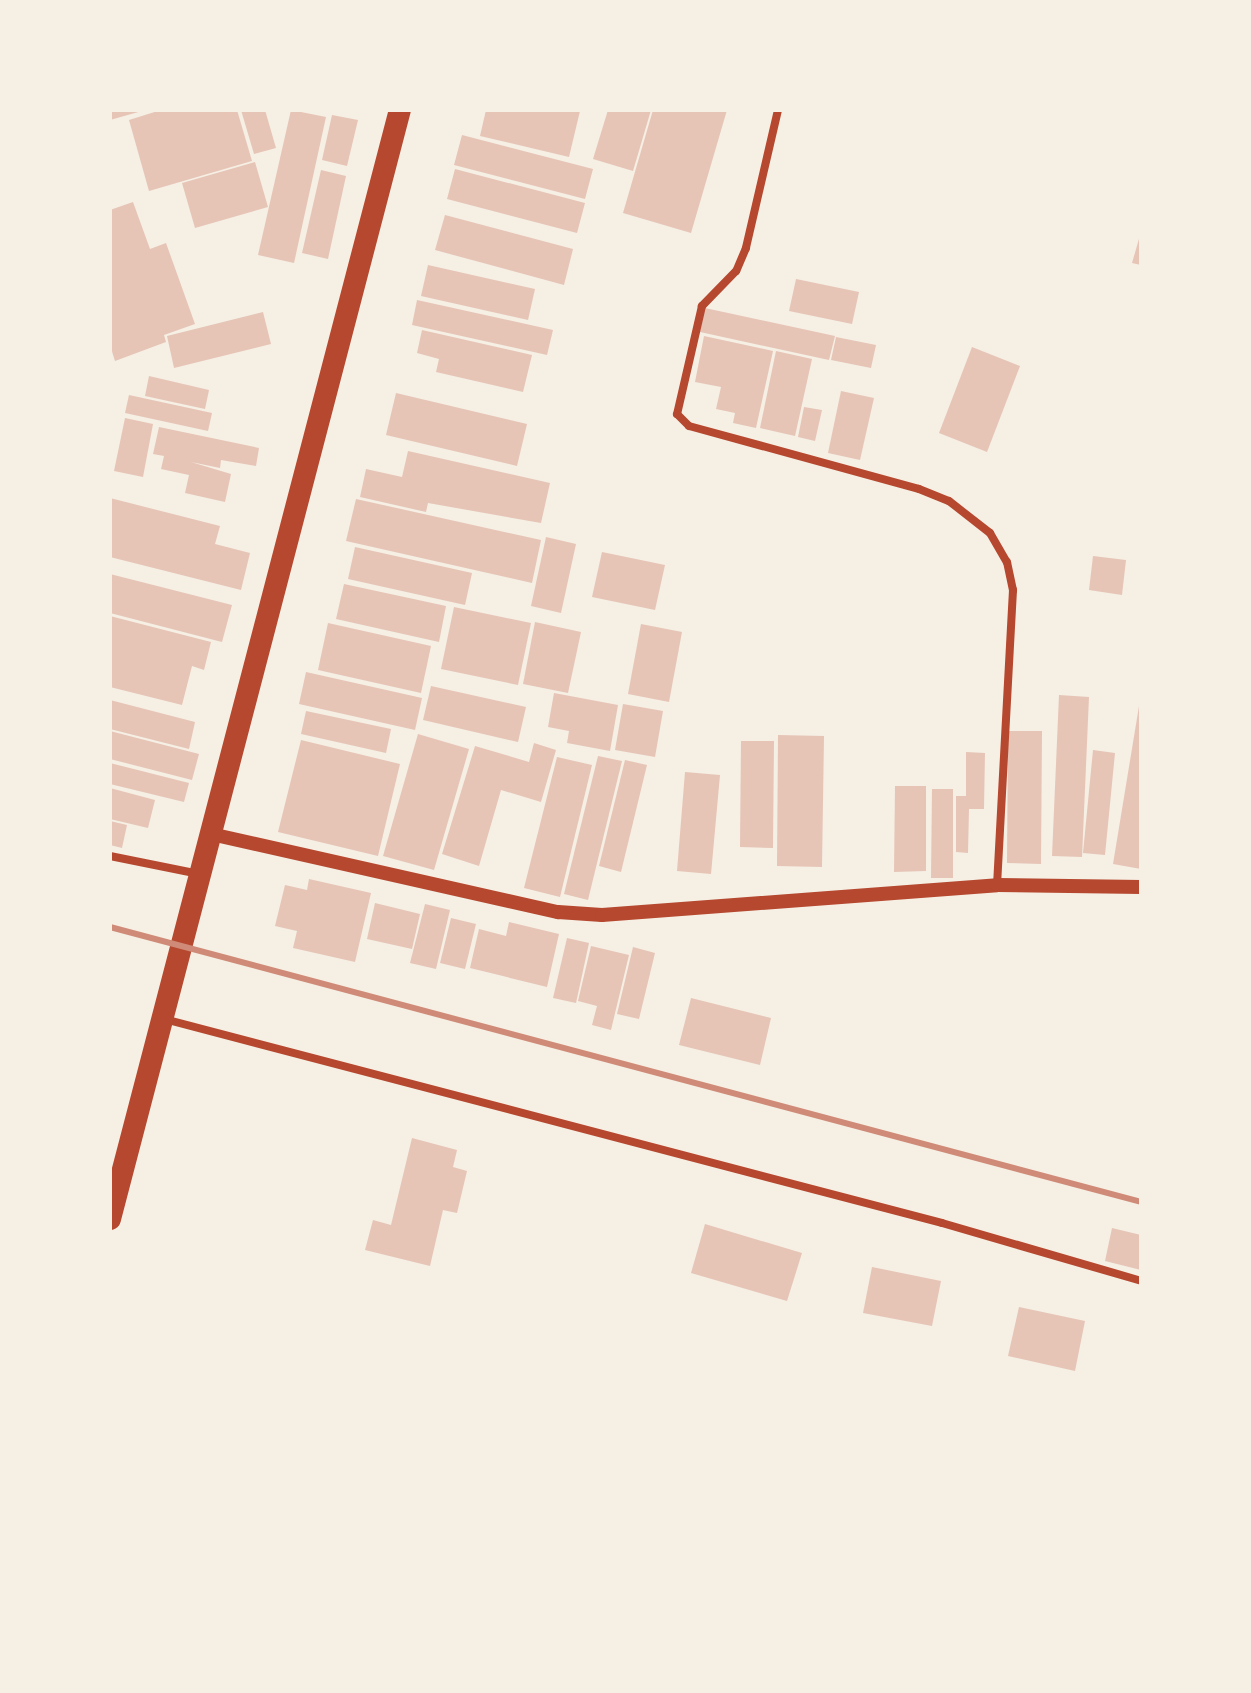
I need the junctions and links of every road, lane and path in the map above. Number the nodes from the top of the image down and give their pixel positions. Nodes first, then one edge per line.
1 (400, 110) edge
2 (778, 110) edge
3 (211, 834) junction
4 (110, 856) edge
5 (201, 875) junction
6 (997, 885) junction
7 (1141, 887) edge
8 (163, 1019) junction
9 (110, 1219) edge
10 (1141, 1281) edge

1 - 3 highway
2 - 6 street
3 - 5 highway
3 - 6 street
4 - 5 street
5 - 8 highway
6 - 7 street
8 - 9 highway
8 - 10 street

